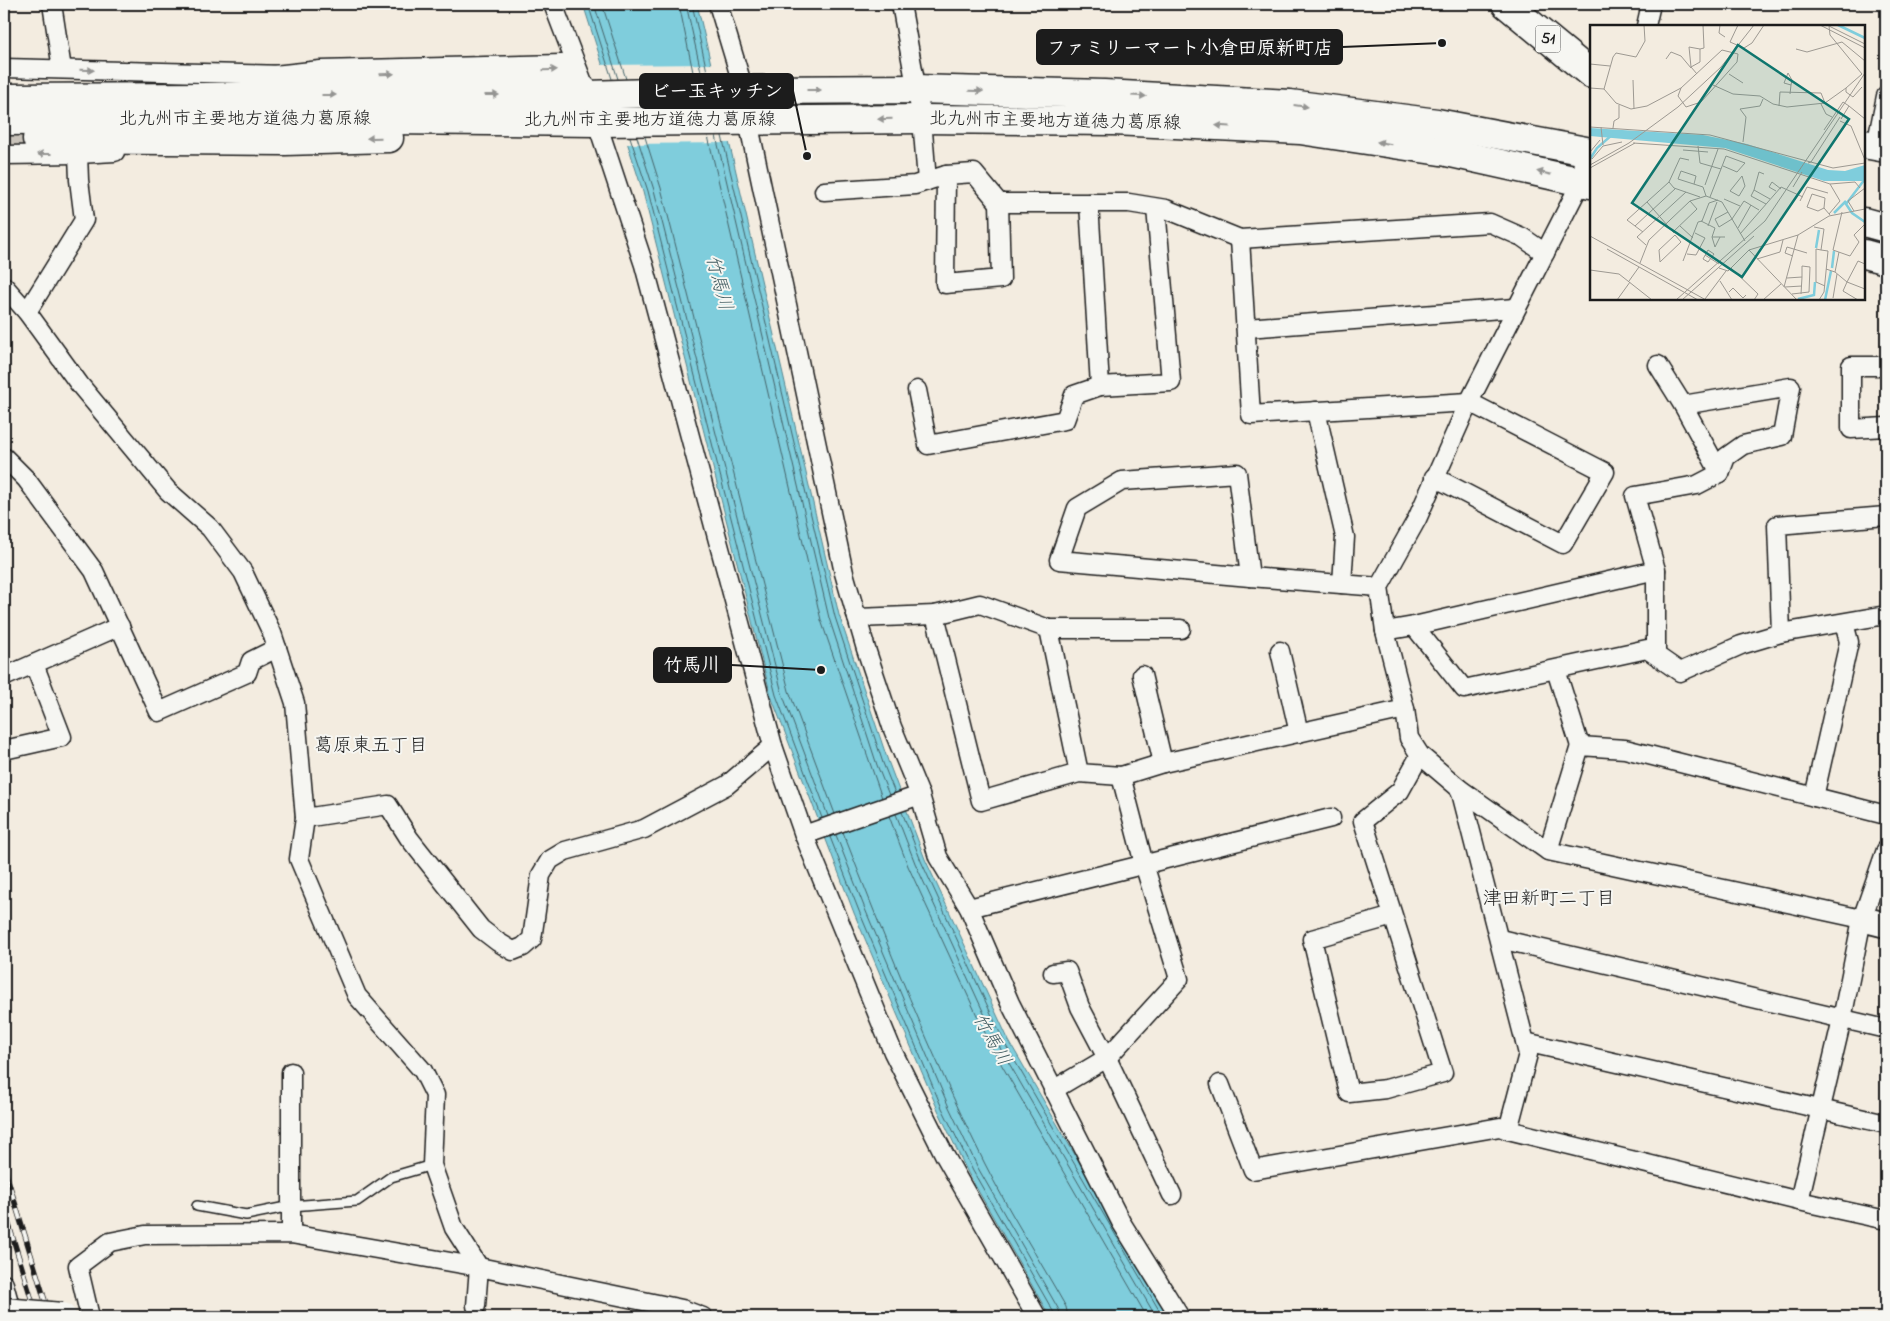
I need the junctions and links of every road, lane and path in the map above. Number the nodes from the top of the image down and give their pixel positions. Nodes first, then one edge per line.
1 (52, 4) edge
2 (552, 4) edge
3 (718, 4) edge
4 (901, 4) edge
5 (1506, 4) edge
6 (1651, 4) edge
7 (1646, 25) edge
8 (4, 68) edge
9 (62, 69) junction
10 (1590, 73) edge
11 (321, 75) junction
12 (35, 86) dead end
13 (915, 89) junction
14 (737, 91) junction
15 (595, 94) junction
16 (1886, 96) edge
17 (4, 98) edge
18 (282, 119) junction
19 (922, 119) junction
20 (740, 120) junction
21 (4, 121) edge
22 (604, 121) junction
23 (38, 139) tunnel mouth
24 (1875, 146) edge
25 (1588, 151) edge
26 (78, 154) junction
27 (4, 155) edge
28 (946, 175) junction
29 (927, 181) junction
30 (1586, 183) edge
31 (824, 191) dead end
32 (999, 203) junction
33 (1089, 203) junction
34 (1156, 208) junction
35 (1865, 222) edge
36 (1886, 228) edge
37 (1240, 239) junction
38 (1545, 254) junction
39 (1865, 254) edge
40 (1886, 260) edge
41 (4, 286) edge
42 (1515, 308) junction
43 (27, 312) junction
44 (1246, 328) junction
45 (1658, 365) dead end
46 (1886, 366) edge
47 (1100, 386) junction
48 (917, 390) dead end
49 (1468, 402) junction
50 (1683, 405) junction
51 (1316, 411) junction
52 (1886, 427) edge
53 (4, 456) edge
54 (1720, 473) junction
55 (1434, 477) junction
56 (1886, 516) edge
57 (1656, 570) junction
58 (1250, 577) junction
59 (1342, 584) junction
60 (1379, 587) junction
61 (935, 615) junction
62 (1886, 615) edge
63 (857, 618) junction
64 (1844, 623) junction
65 (120, 626) junction
66 (1414, 626) junction
67 (1049, 629) junction
68 (1181, 630) dead end
69 (1386, 631) junction
70 (1781, 633) junction
71 (277, 648) junction
72 (1280, 650) dead end
73 (1656, 655) junction
74 (34, 664) junction
75 (1556, 670) junction
76 (1142, 676) dead end
77 (4, 677) edge
78 (1405, 709) junction
79 (1299, 733) junction
80 (773, 746) junction
81 (1580, 746) junction
82 (4, 750) edge
83 (1420, 755) junction
84 (1163, 763) junction
85 (1079, 773) junction
86 (1120, 776) junction
87 (1460, 789) junction
88 (920, 795) junction
89 (1814, 797) junction
90 (1886, 815) edge
91 (305, 818) junction
92 (1331, 818) dead end
93 (804, 835) junction
94 (1886, 850) edge
95 (1548, 851) junction
96 (1144, 864) junction
97 (969, 908) junction
98 (1393, 916) junction
99 (1862, 919) junction
100 (1886, 925) edge
101 (1500, 939) junction
102 (1053, 973) dead end
103 (1842, 1019) junction
104 (1886, 1028) edge
105 (1525, 1042) junction
106 (1107, 1058) junction
107 (292, 1072) dead end
108 (1220, 1084) dead end
109 (1053, 1090) junction
110 (1821, 1110) junction
111 (1886, 1124) edge
112 (1508, 1130) junction
113 (432, 1165) junction
114 (1172, 1195) dead end
115 (1800, 1201) junction
116 (197, 1206) dead end
117 (291, 1206) junction
118 (1886, 1220) edge
119 (291, 1234) junction
120 (479, 1267) junction
121 (4, 1284) edge
122 (476, 1306) dead end
123 (4, 1312) edge
124 (13, 1317) edge
125 (62, 1317) edge
126 (90, 1317) edge
127 (703, 1317) edge
128 (1037, 1317) edge
129 (1180, 1317) edge

1 - 9 street
2 - 15 street
3 - 14 street
4 - 13 street
5 - 10 main road, 51
6 - 7 street
8 - 9 street
9 -> 11 street
11 - 12 main road
11 -> 15 main road
14 -> 13 main road, 北九州市主要地方道徳力葛原線
13 - 19 street
13 -> 25 main road, 北九州市主要地方道徳力葛原線
14 - 15 main road, 北九州市主要地方道徳力葛原線
14 - 20 street
18 -> 15 main road, 北九州市主要地方道徳力葛原線
15 - 22 street
16 - 24 street
17 - 18 main road, 北九州市主要地方道徳力葛原線
18 - 21 main road, 北九州市主要地方道徳力葛原線
22 -> 18 main road, 北九州市主要地方道徳力葛原線
18 - 23 main road
18 - 26 street
19 -> 20 main road, 北九州市主要地方道徳力葛原線
19 - 29 street
30 -> 19 main road, 北九州市主要地方道徳力葛原線
20 - 22 main road, 北九州市主要地方道徳力葛原線
20 - 63 street
22 - 80 street
25 - 30 street
26 -> 27 street
26 - 43 street
28 - 29 street
28 - 32 street
28 - 32 street
29 - 31 street
30 - 38 street
32 - 33 street
33 - 34 street
33 - 47 street
34 - 37 street
34 - 47 street
35 - 36 main road
37 - 38 street
37 - 44 street
38 - 42 street
39 - 40 main road
41 - 43 street
42 - 44 street
42 - 49 street
43 - 71 street
44 - 51 street
45 - 50 street
46 - 52 street
47 - 48 street
49 - 51 street
49 - 55 street
49 - 55 street
50 - 54 street
50 - 54 street
51 - 59 street
53 - 65 street
54 - 57 street
55 - 60 street
56 - 70 street
57 - 66 street
57 - 73 street
58 - 58 street
58 - 59 street
59 - 60 street
60 - 69 street
61 - 63 street
61 - 67 street
61 - 85 street
62 - 64 street
63 - 88 street
64 - 70 street
64 - 89 street
65 - 71 street
65 - 74 street
66 - 69 street
66 - 75 street
67 - 68 street
67 - 85 street
69 - 78 street
70 - 73 street
71 - 91 street
72 - 79 street
73 - 75 street
74 - 77 street
74 - 82 street
75 - 81 street
76 - 84 street
78 - 79 street
78 - 83 street
79 - 84 street
80 - 91 street
80 - 93 street
81 - 89 street
81 - 95 street
83 - 87 street
83 - 98 street
84 - 86 street
85 - 86 street
86 - 96 street
87 - 95 street
87 - 101 street
88 - 93 street
88 - 97 street
89 - 90 street
91 - 113 street
92 - 96 street
93 - 128 street
94 - 99 street
95 - 99 street
96 - 97 street
96 - 106 street
97 - 109 street
98 - 98 street
99 - 100 street
99 - 103 street
101 - 103 street
101 - 105 street
102 - 106 street
103 - 104 street
103 - 110 street
105 - 110 street
105 - 112 street
106 - 109 street
106 - 114 street
107 - 117 street
108 - 112 street
109 - 129 street
110 - 111 street
110 - 115 street
112 - 115 street
113 - 117 lane
113 - 120 street
115 - 118 street
116 - 117 lane
117 - 119 street
119 - 120 street
119 - 126 street
120 - 122 street
120 - 127 street
121 - 124 street
123 - 125 main road, bridge

